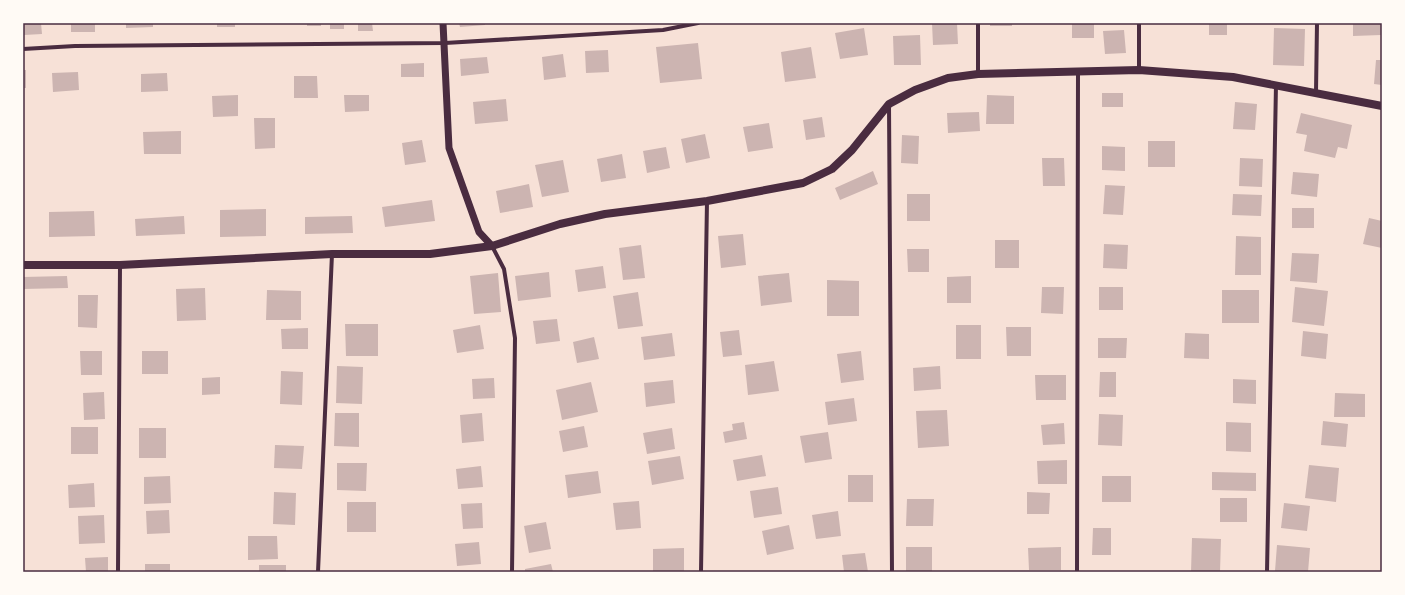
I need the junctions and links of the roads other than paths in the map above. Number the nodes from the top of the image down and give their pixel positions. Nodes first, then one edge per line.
1 (443, 23) edge
2 (698, 23) edge
3 (978, 23) edge
4 (1139, 23) edge
5 (1317, 23) edge
6 (445, 43) junction
7 (23, 49) edge
8 (1139, 70) junction
9 (1078, 71) junction
10 (978, 74) junction
11 (1276, 84) junction
12 (1316, 92) junction
13 (889, 104) junction
14 (1382, 106) edge
15 (708, 201) junction
16 (492, 246) junction
17 (332, 254) junction
18 (23, 265) edge
19 (120, 265) junction
20 (118, 572) edge
21 (318, 572) edge
22 (512, 572) edge
23 (701, 572) edge
24 (892, 572) edge
25 (1077, 572) edge
26 (1267, 572) edge

1 - 6 street
2 - 6 street
3 - 10 street
4 - 8 street
5 - 12 street
6 - 7 street
6 - 16 street
8 - 9 main road
8 - 11 main road
9 - 10 main road
9 - 25 street
10 - 13 main road
11 - 12 main road
11 - 26 street
12 - 14 main road
13 - 15 main road
13 - 24 street
15 - 16 main road
15 - 23 street
16 - 17 main road
16 - 22 street
17 - 19 main road
17 - 21 street
18 - 19 main road
19 - 20 street

